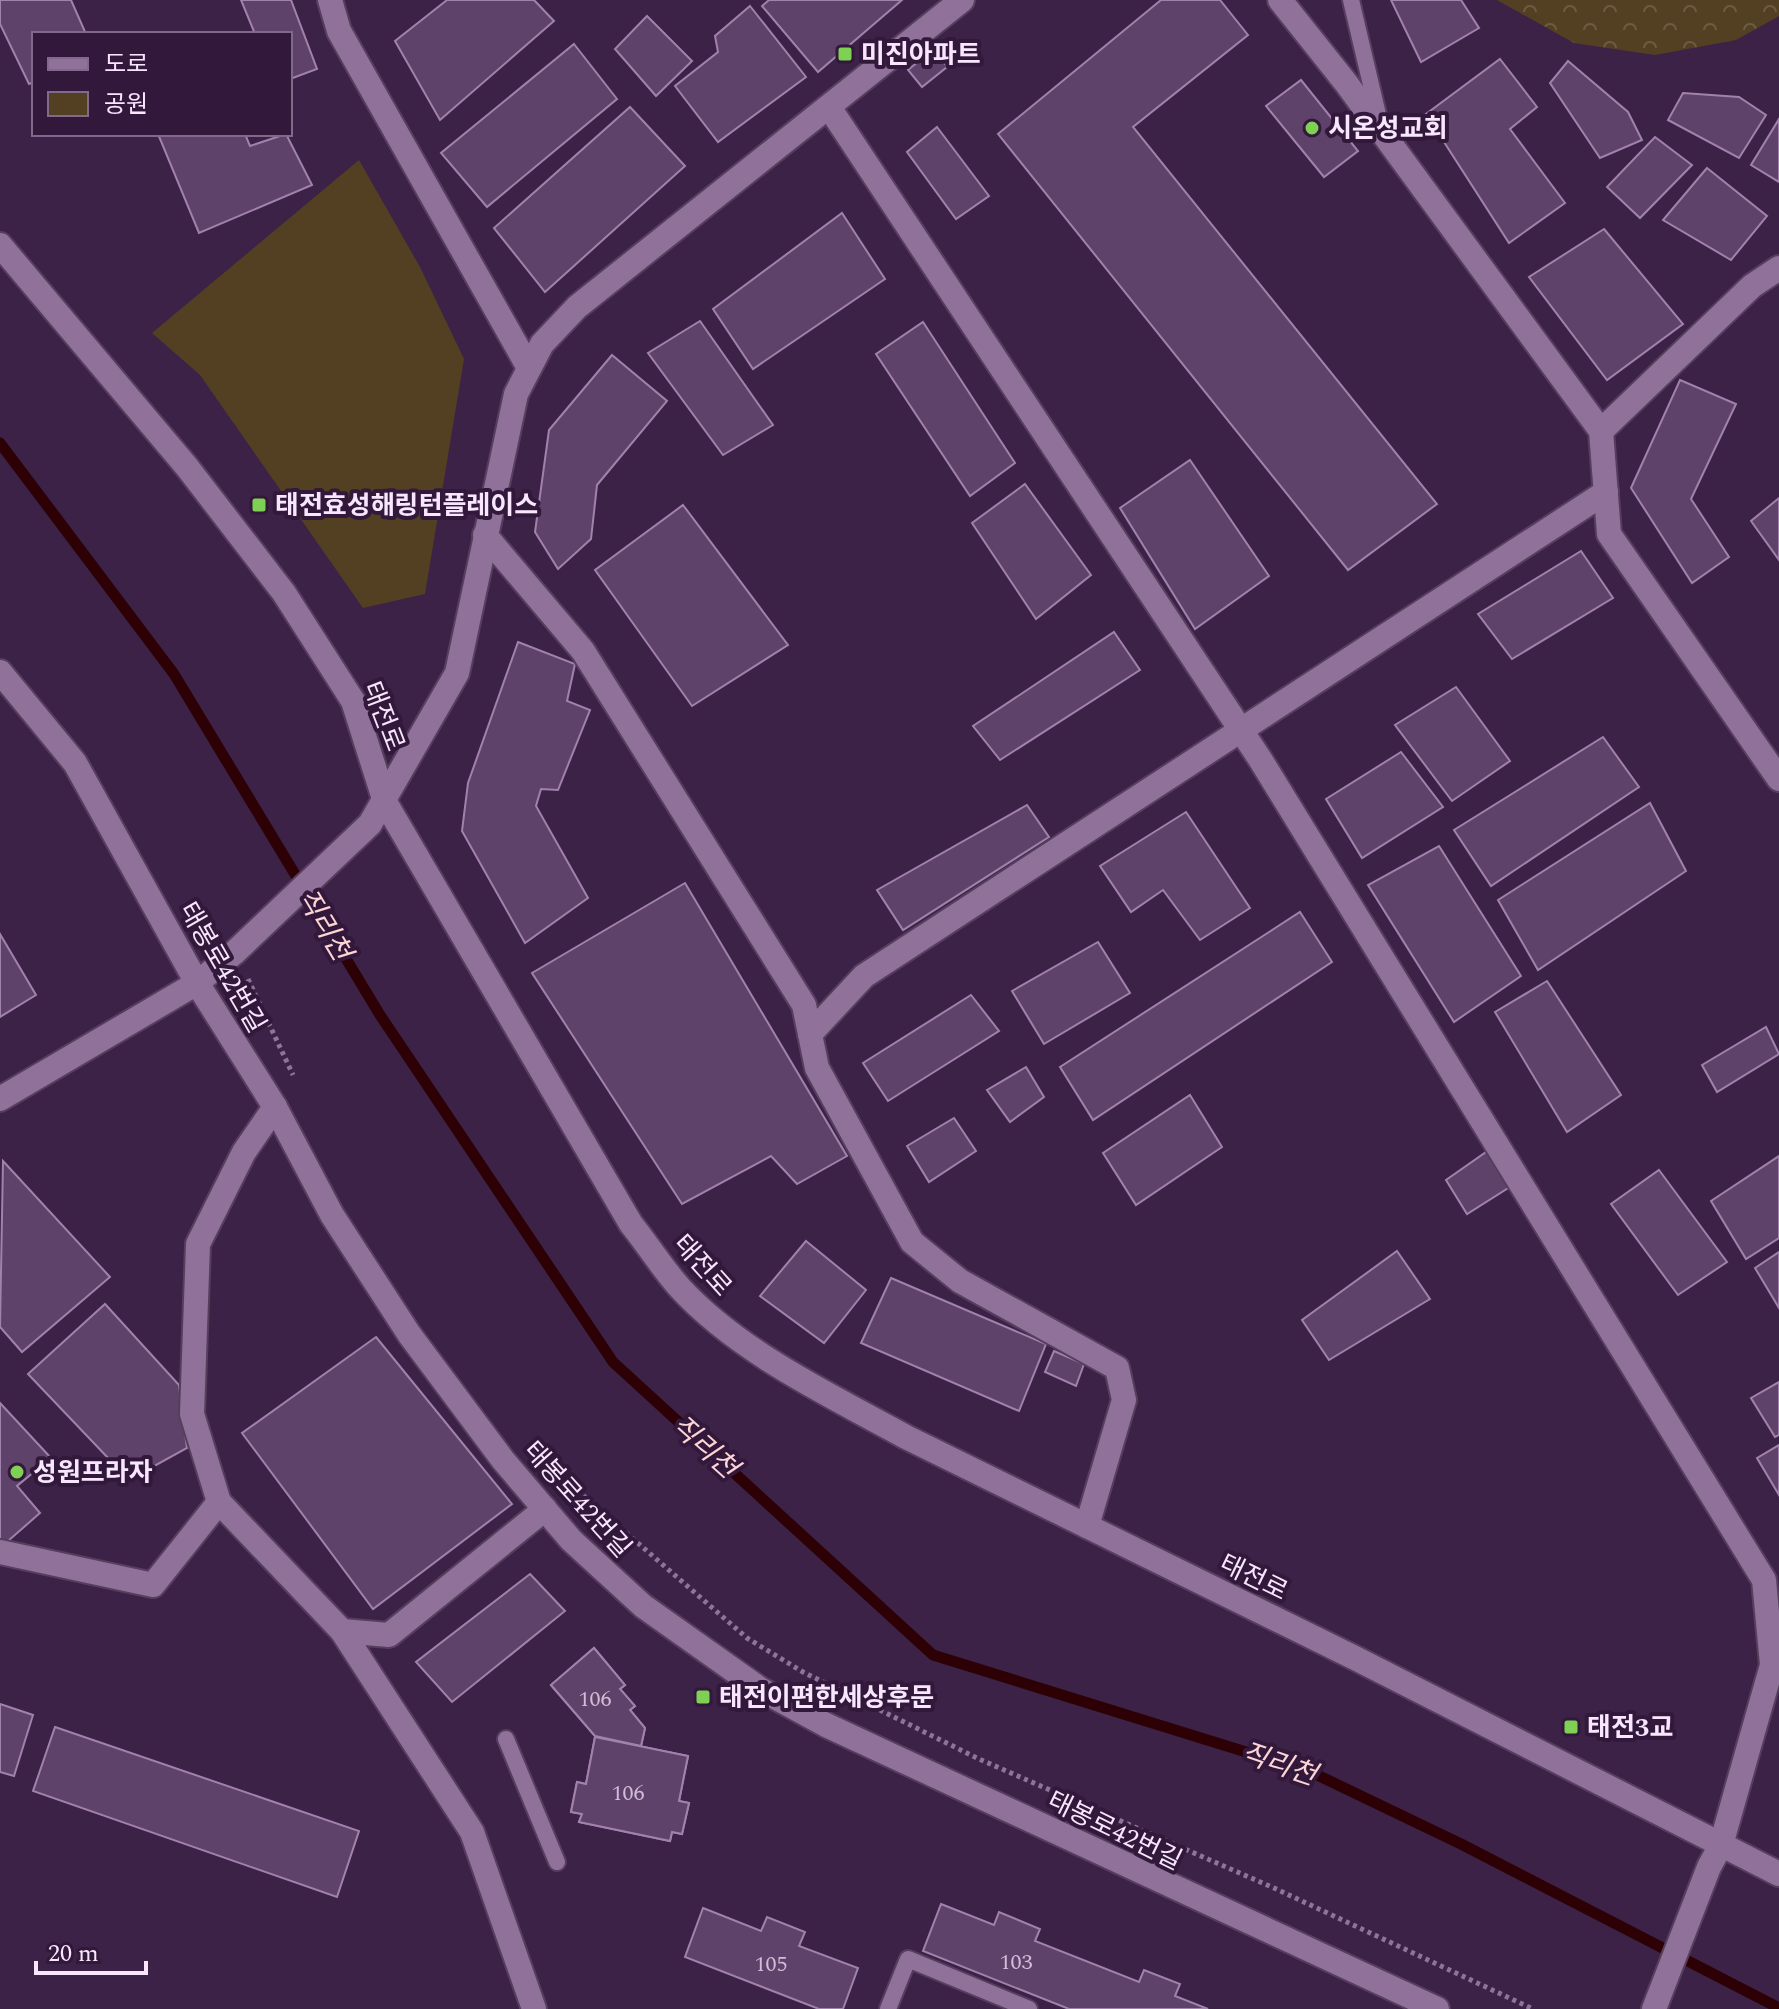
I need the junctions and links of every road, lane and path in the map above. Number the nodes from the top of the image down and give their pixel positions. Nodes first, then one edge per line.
1 (330, 0) edge
2 (962, 0) edge
3 (1280, 0) edge
4 (1351, 0) edge
5 (829, 107) junction
6 (1382, 132) junction
7 (0, 245) edge
8 (1779, 268) edge
9 (529, 368) junction
10 (1601, 431) junction
11 (1606, 492) junction
12 (485, 535) junction
13 (0, 672) edge
14 (1240, 729) junction
15 (1779, 779) edge
16 (385, 802) junction
17 (234, 953) junction
18 (197, 983) junction
19 (810, 1034) junction
20 (295, 1079) dead end
21 (0, 1099) edge
22 (275, 1107) junction
23 (531, 1442) dead end
24 (219, 1502) junction
25 (545, 1509) junction
26 (1087, 1526) junction
27 (0, 1552) edge
28 (342, 1631) junction
29 (506, 1739) dead end
30 (1721, 1845) junction
31 (557, 1862) dead end
32 (1779, 1874) edge
33 (534, 2009) edge
34 (888, 2009) edge
35 (1029, 2009) edge
36 (1437, 2009) edge
37 (1533, 2009) edge
38 (1654, 2009) edge

1 - 9 street
2 - 5 street
3 - 6 street
4 - 6 lane
5 - 9 street
5 - 14 street
6 - 10 street
7 - 16 street, 태전로
8 - 10 street
9 - 12 street
10 - 11 street
11 - 14 street
11 - 15 street
12 - 16 street
12 - 19 street
13 - 18 street, 태봉로42번길
14 - 19 street
14 - 30 street
16 - 17 street
16 - 26 street, 태전로
17 - 18 street
17 - 20 path
18 - 21 street
18 - 22 street, 태봉로42번길
19 - 26 street
22 - 24 street
22 - 25 street, 태봉로42번길
23 - 37 path
24 - 27 street
24 - 28 street
25 - 28 street
25 - 36 street, 태봉로42번길
26 - 30 street, 태전로
28 - 33 street
29 - 31 lane
30 - 32 street, 태전로
30 - 38 street
34 - 35 lane

